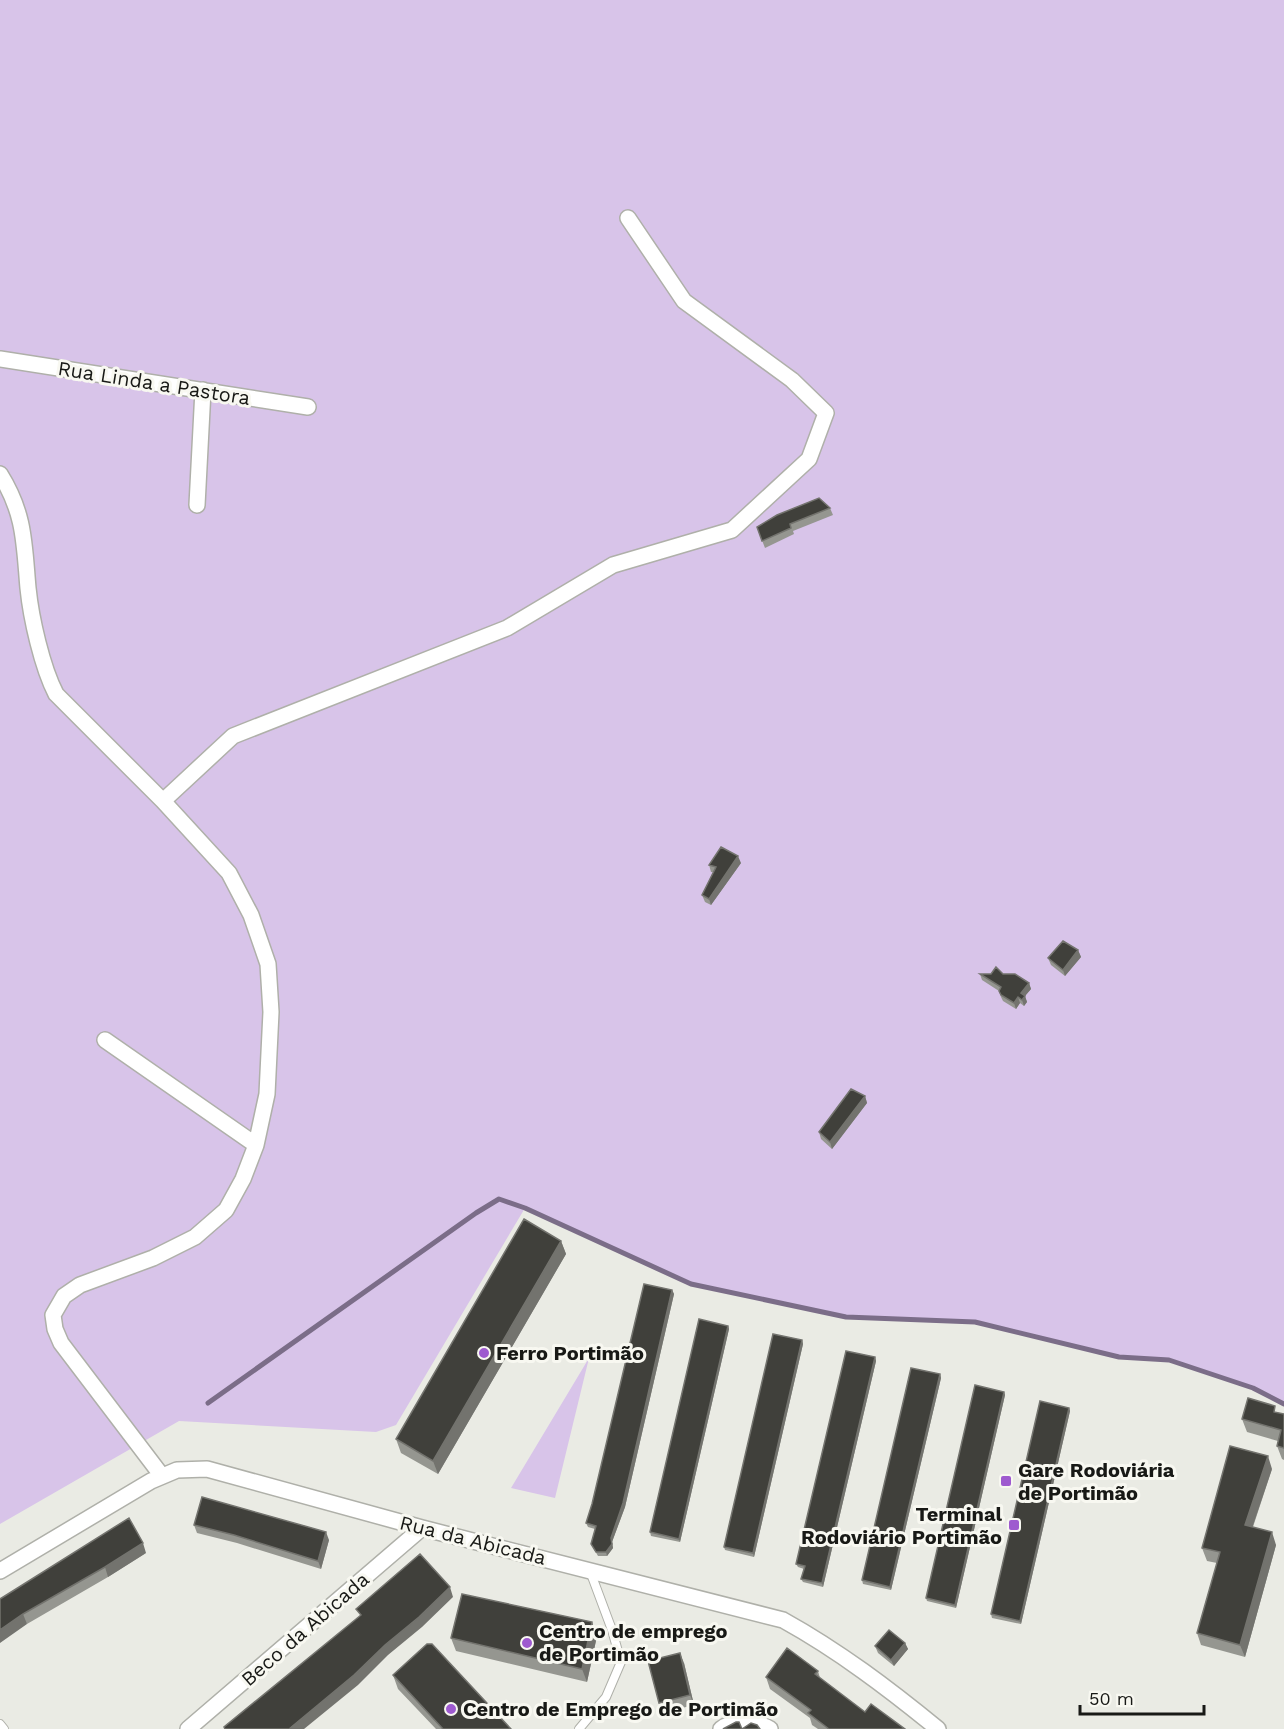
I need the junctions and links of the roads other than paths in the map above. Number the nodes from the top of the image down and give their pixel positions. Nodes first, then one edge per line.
1 (628, 218) dead end
2 (0, 359) edge
3 (203, 390) junction
4 (308, 406) dead end
5 (0, 474) edge
6 (197, 505) dead end
7 (163, 801) junction
8 (105, 1040) dead end
9 (256, 1145) junction
10 (162, 1476) junction
11 (422, 1528) junction
12 (589, 1570) junction
13 (0, 1571) edge
14 (0, 1724) edge
15 (4, 1729) edge
16 (188, 1729) edge
17 (579, 1729) edge
18 (721, 1729) edge
19 (770, 1729) edge
20 (938, 1729) edge

1 - 7 street
2 - 3 street, Rua Linda a Pastora
3 - 4 street, Rua Linda a Pastora
3 - 6 street
5 - 7 street
7 - 9 street
8 - 9 street
9 - 10 street
10 - 11 street, Rua da Abicada
10 - 13 street, Rua da Abicada
11 - 12 street, Rua da Abicada
11 - 16 street, Beco da Abicada
12 - 17 lane
12 - 20 street, Rua da Abicada
14 - 15 lane
18 - 19 street

